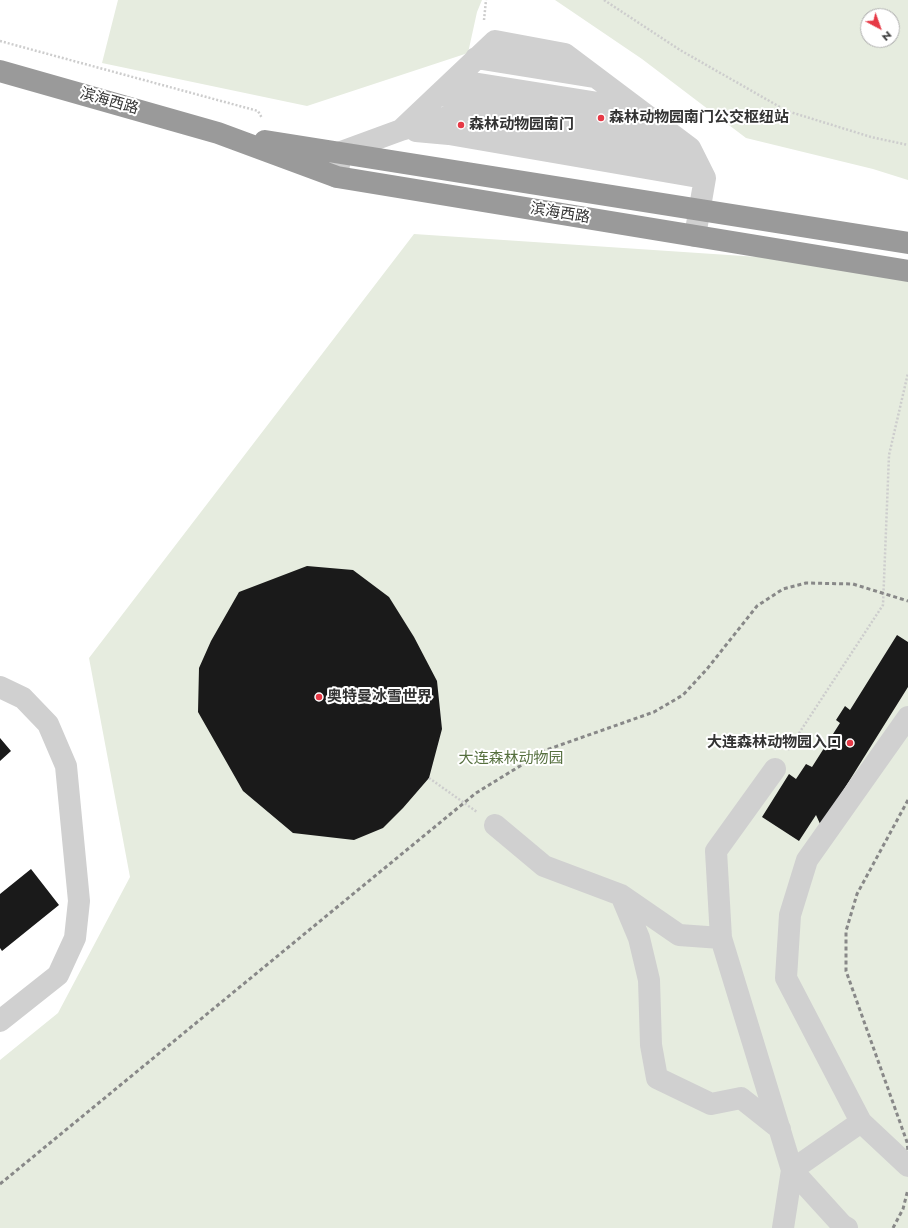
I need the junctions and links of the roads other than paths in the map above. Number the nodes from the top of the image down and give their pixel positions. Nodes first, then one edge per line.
1 (0, 71) edge
2 (454, 80) junction
3 (438, 95) junction
4 (640, 110) junction
5 (401, 130) junction
6 (218, 133) junction
7 (690, 148) junction
8 (341, 152) junction
9 (336, 177) junction
10 (705, 178) junction
11 (700, 210) junction
12 (695, 236) junction
13 (908, 243) edge
14 (908, 270) edge
15 (0, 688) edge
16 (908, 717) edge
17 (775, 769) road end
18 (495, 825) road end
19 (621, 895) junction
20 (721, 938) junction
21 (0, 1021) edge
22 (861, 1122) junction
23 (780, 1130) junction
24 (908, 1166) edge
25 (792, 1170) junction
26 (783, 1228) edge
27 (847, 1228) edge

1 - 6 highway, 滨海西路
2 - 3 street
2 - 4 street
2 - 4 street
3 - 5 street
3 - 7 street
4 - 7 street
5 - 8 street
5 - 10 street
6 - 8 highway, 滨海西路
6 - 9 highway, 滨海西路
7 - 10 street
8 - 9 street
8 - 11 highway, 滨海西路
9 - 12 highway, 滨海西路
10 - 11 street
11 - 12 street
11 - 13 highway, 滨海西路
12 - 14 highway, 滨海西路
15 - 21 street
16 - 22 street
17 - 20 street
18 - 19 street
19 - 20 street
19 - 23 street
20 - 23 street
22 - 24 street
22 - 25 street
23 - 25 street
25 - 26 street
25 - 27 street

